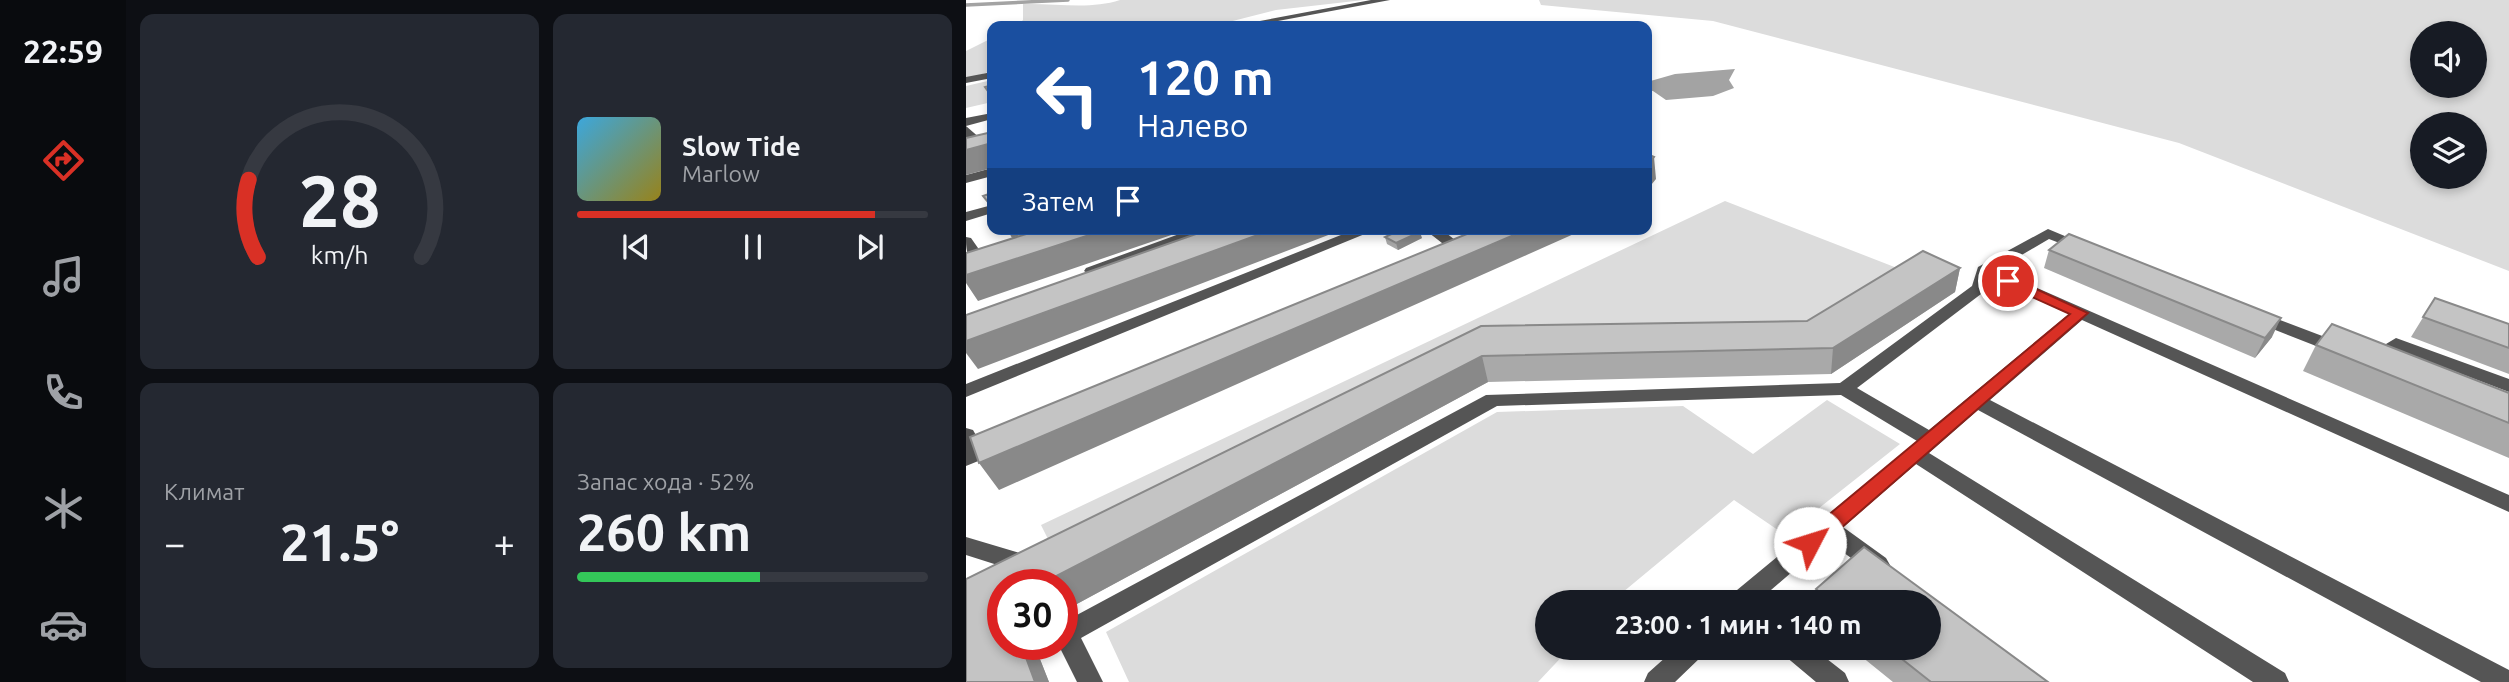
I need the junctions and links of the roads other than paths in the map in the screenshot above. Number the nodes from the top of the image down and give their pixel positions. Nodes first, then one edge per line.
1 (1386, 0) edge
2 (1266, 21) edge
3 (987, 76) edge
4 (966, 80) edge
5 (987, 117) edge
6 (966, 122) edge
7 (966, 130) edge
8 (985, 149) edge
9 (987, 173) edge
10 (966, 178) edge
11 (987, 211) edge
12 (966, 217) edge
13 (1190, 235) edge
14 (1355, 235) edge
15 (1439, 235) edge
16 (1477, 238) edge
17 (966, 241) edge
18 (1456, 247) junction
19 (2099, 253) edge
20 (976, 258) edge
21 (1431, 258) edge
22 (1984, 270) junction
23 (1080, 275) edge
24 (2241, 310) edge
25 (2080, 313) junction
26 (2370, 361) junction
27 (2395, 371) edge
28 (2509, 386) edge
29 (1844, 389) junction
30 (966, 391) edge
31 (1977, 401) junction
32 (966, 435) edge
33 (1015, 438) edge
34 (1923, 447) junction
35 (971, 457) edge
36 (2509, 504) edge
37 (1827, 528) junction
38 (966, 546) edge
39 (1026, 569) edge
40 (1895, 578) edge
41 (1754, 590) edge
42 (1078, 622) edge
43 (1078, 658) edge
44 (1680, 660) edge
45 (1809, 660) edge
46 (1090, 682) edge
47 (1657, 682) edge
48 (1836, 682) edge
49 (2276, 682) edge
50 (2506, 682) edge

1 - 2 street
3 - 4 street
5 - 6 street
7 - 8 street
9 - 10 street
11 - 12 street
13 - 23 street
14 - 30 street
15 - 18 street
16 - 18 street
17 - 20 street
18 - 21 street
19 - 22 street
22 - 25 street
22 - 29 street
24 - 26 street
25 - 31 street
25 - 36 street
26 - 27 street
26 - 28 street
29 - 34 street
29 - 42 street
31 - 34 street
31 - 50 street
32 - 35 street
33 - 35 street
34 - 37 street
34 - 49 street
37 - 40 street
37 - 41 street
38 - 39 street
43 - 46 street
44 - 47 street
45 - 48 street

